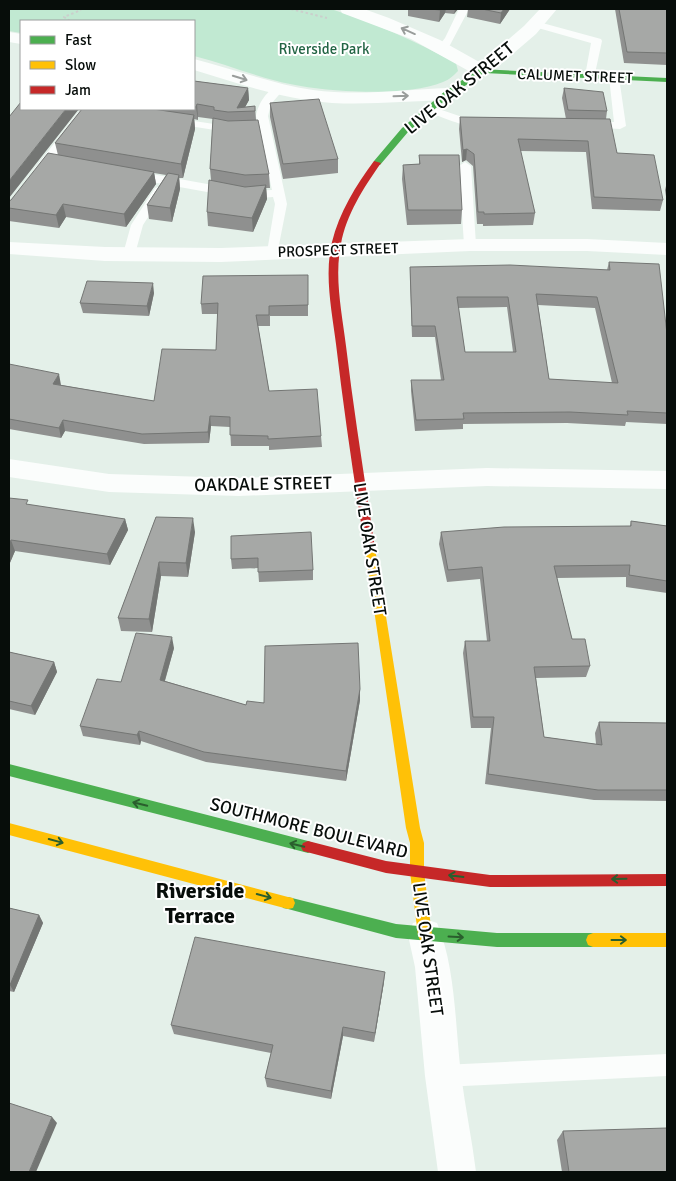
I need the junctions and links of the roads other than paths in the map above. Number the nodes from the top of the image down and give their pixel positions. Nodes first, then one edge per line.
1 (464, 9) edge
2 (549, 9) edge
3 (341, 14) edge
4 (536, 24) junction
5 (443, 47) junction
6 (195, 64) edge
7 (482, 71) junction
8 (590, 76) junction
9 (614, 77) junction
10 (667, 80) edge
11 (279, 89) junction
12 (447, 94) junction
13 (430, 109) junction
14 (85, 110) edge
15 (166, 120) edge
16 (489, 123) edge
17 (573, 125) edge
18 (256, 128) junction
19 (46, 160) junction
20 (65, 163) edge
21 (465, 166) edge
22 (120, 173) edge
23 (30, 181) edge
24 (166, 181) junction
25 (278, 193) junction
26 (470, 244) junction
27 (9, 248) edge
28 (335, 250) junction
29 (667, 250) edge
30 (273, 252) junction
31 (129, 254) junction
32 (9, 468) edge
33 (667, 480) edge
34 (359, 482) junction
35 (9, 770) edge
36 (9, 829) edge
37 (417, 872) junction
38 (667, 880) edge
39 (425, 935) junction
40 (667, 940) edge
41 (667, 1066) edge
42 (444, 1076) junction
43 (458, 1172) edge

1 - 5 lane
2 - 4 street, LIVE OAK STREET
5 -> 3 street, CALUMET STREET
4 - 7 street, LIVE OAK STREET
4 - 8 lane
5 - 7 street, CALUMET STREET
6 -> 11 street
7 - 8 street, CALUMET STREET
7 - 12 street, LIVE OAK STREET
8 - 9 street, CALUMET STREET
9 - 10 street, CALUMET STREET
9 - 17 lane
11 -> 12 street
11 - 18 lane
12 - 13 street, LIVE OAK STREET
13 - 16 lane
13 - 28 street, LIVE OAK STREET
14 - 19 lane
15 - 18 lane
18 - 25 lane
19 - 20 lane
19 - 23 lane
21 - 26 lane
22 - 24 lane
24 - 25 lane
24 - 31 lane
25 - 30 lane
26 - 28 street, PROSPECT STREET
26 - 29 street, PROSPECT STREET
27 - 31 street, PROSPECT STREET
28 - 30 street, PROSPECT STREET
28 - 34 street, LIVE OAK STREET
30 - 31 street, PROSPECT STREET
32 - 34 street, OAKDALE STREET
33 - 34 street, OAKDALE STREET
34 - 37 street, LIVE OAK STREET
37 -> 35 street, SOUTHMORE BOULEVARD
36 -> 39 street
38 -> 37 street, SOUTHMORE BOULEVARD
37 - 39 street, LIVE OAK STREET
39 -> 40 street
39 - 42 street, LIVE OAK STREET
41 - 42 lane
42 - 43 street, LIVE OAK STREET

